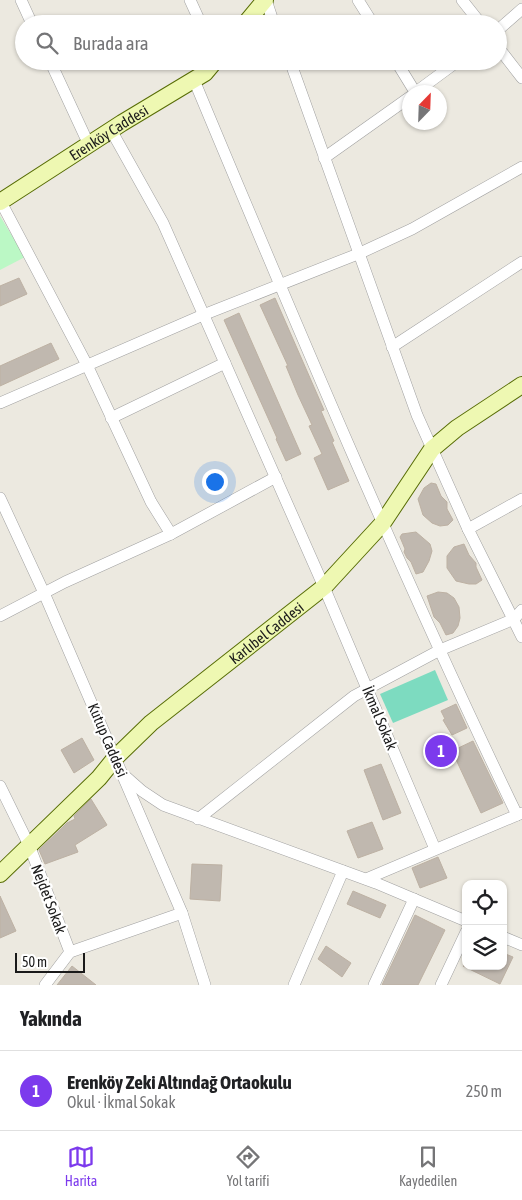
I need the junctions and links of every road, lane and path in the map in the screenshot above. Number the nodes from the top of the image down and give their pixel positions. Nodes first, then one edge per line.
1 (21, 0) edge
2 (190, 0) edge
3 (265, 0) edge
4 (358, 0) edge
5 (462, 0) edge
6 (522, 10) edge
7 (28, 15) edge
8 (198, 15) edge
9 (252, 15) edge
10 (271, 15) edge
11 (367, 15) edge
12 (474, 15) edge
13 (507, 22) edge
14 (507, 59) edge
15 (54, 70) edge
16 (208, 70) edge
17 (293, 70) edge
18 (402, 70) edge
19 (446, 70) edge
20 (522, 78) edge
21 (194, 80) junction
22 (411, 85) edge
23 (425, 85) edge
24 (402, 103) edge
25 (111, 130) junction
26 (89, 145) junction
27 (324, 158) junction
28 (522, 167) edge
29 (0, 202) edge
30 (358, 254) junction
31 (522, 262) edge
32 (280, 285) junction
33 (203, 315) junction
34 (392, 347) junction
35 (225, 363) junction
36 (87, 365) junction
37 (522, 385) edge
38 (0, 403) edge
39 (111, 418) junction
40 (432, 450) junction
41 (276, 477) junction
42 (0, 498) edge
43 (522, 499) edge
44 (382, 524) junction
45 (468, 529) junction
46 (171, 534) junction
47 (324, 587) junction
48 (44, 593) junction
49 (522, 610) edge
50 (0, 616) edge
51 (514, 619) junction
52 (522, 637) edge
53 (440, 650) junction
54 (368, 690) junction
55 (116, 757) junction
56 (122, 773) junction
57 (0, 786) edge
58 (520, 814) edge
59 (198, 819) junction
60 (29, 845) junction
61 (435, 849) junction
62 (342, 871) junction
63 (0, 874) edge
64 (366, 880) junction
65 (414, 899) junction
66 (182, 913) junction
67 (462, 919) edge
68 (507, 939) edge
69 (462, 940) edge
70 (522, 945) edge
71 (70, 952) junction
72 (45, 985) edge
73 (205, 985) edge
74 (294, 985) edge
75 (374, 985) edge
76 (441, 985) edge

1 - 7 street
2 - 8 street
3 - 9 street
3 - 10 street
4 - 11 street
5 - 12 street
6 - 13 street
14 - 20 street
15 - 26 street
16 - 21 street, Erenköy Caddesi
17 - 27 street
18 - 22 street
19 - 23 street
21 - 25 street, Erenköy Caddesi
21 - 32 street
24 - 27 street
25 - 26 street, Erenköy Caddesi
25 - 33 street, İkmal Sokak
26 - 29 street, Erenköy Caddesi
27 - 30 street
28 - 30 street
29 - 36 street
30 - 32 street
30 - 34 street
31 - 34 street
32 - 33 street
32 - 44 street
33 - 35 street, İkmal Sokak
33 - 36 street
34 - 40 street
35 - 39 street
35 - 41 street, İkmal Sokak
36 - 38 street
36 - 39 street
37 - 40 street, Karlıbel Caddesi
39 - 46 street
40 - 44 street, Karlıbel Caddesi
40 - 45 street
41 - 46 street
41 - 47 street, İkmal Sokak
42 - 48 street, Kutup Caddesi
43 - 45 street
44 - 47 street, Karlıbel Caddesi
44 - 53 street
45 - 51 street
46 - 48 street
47 - 54 street, İkmal Sokak
47 - 55 street, Karlıbel Caddesi
48 - 50 street
48 - 55 street, Kutup Caddesi
49 - 51 street
51 - 52 street
51 - 53 street
53 - 54 street
53 - 58 street
54 - 59 street
54 - 61 street, İkmal Sokak
55 - 56 street, Kutup Caddesi
55 - 60 street, Karlıbel Caddesi
56 - 59 street
56 - 66 street, Kutup Caddesi
57 - 60 street, Nejdet Sokak
58 - 61 street
59 - 62 street
60 - 63 street, Karlıbel Caddesi
60 - 71 street, Nejdet Sokak
61 - 64 street
62 - 64 street
62 - 74 street
64 - 65 street
65 - 67 street
65 - 75 street
66 - 71 street
66 - 73 street, Kutup Caddesi
68 - 70 street
69 - 76 street
71 - 72 street

